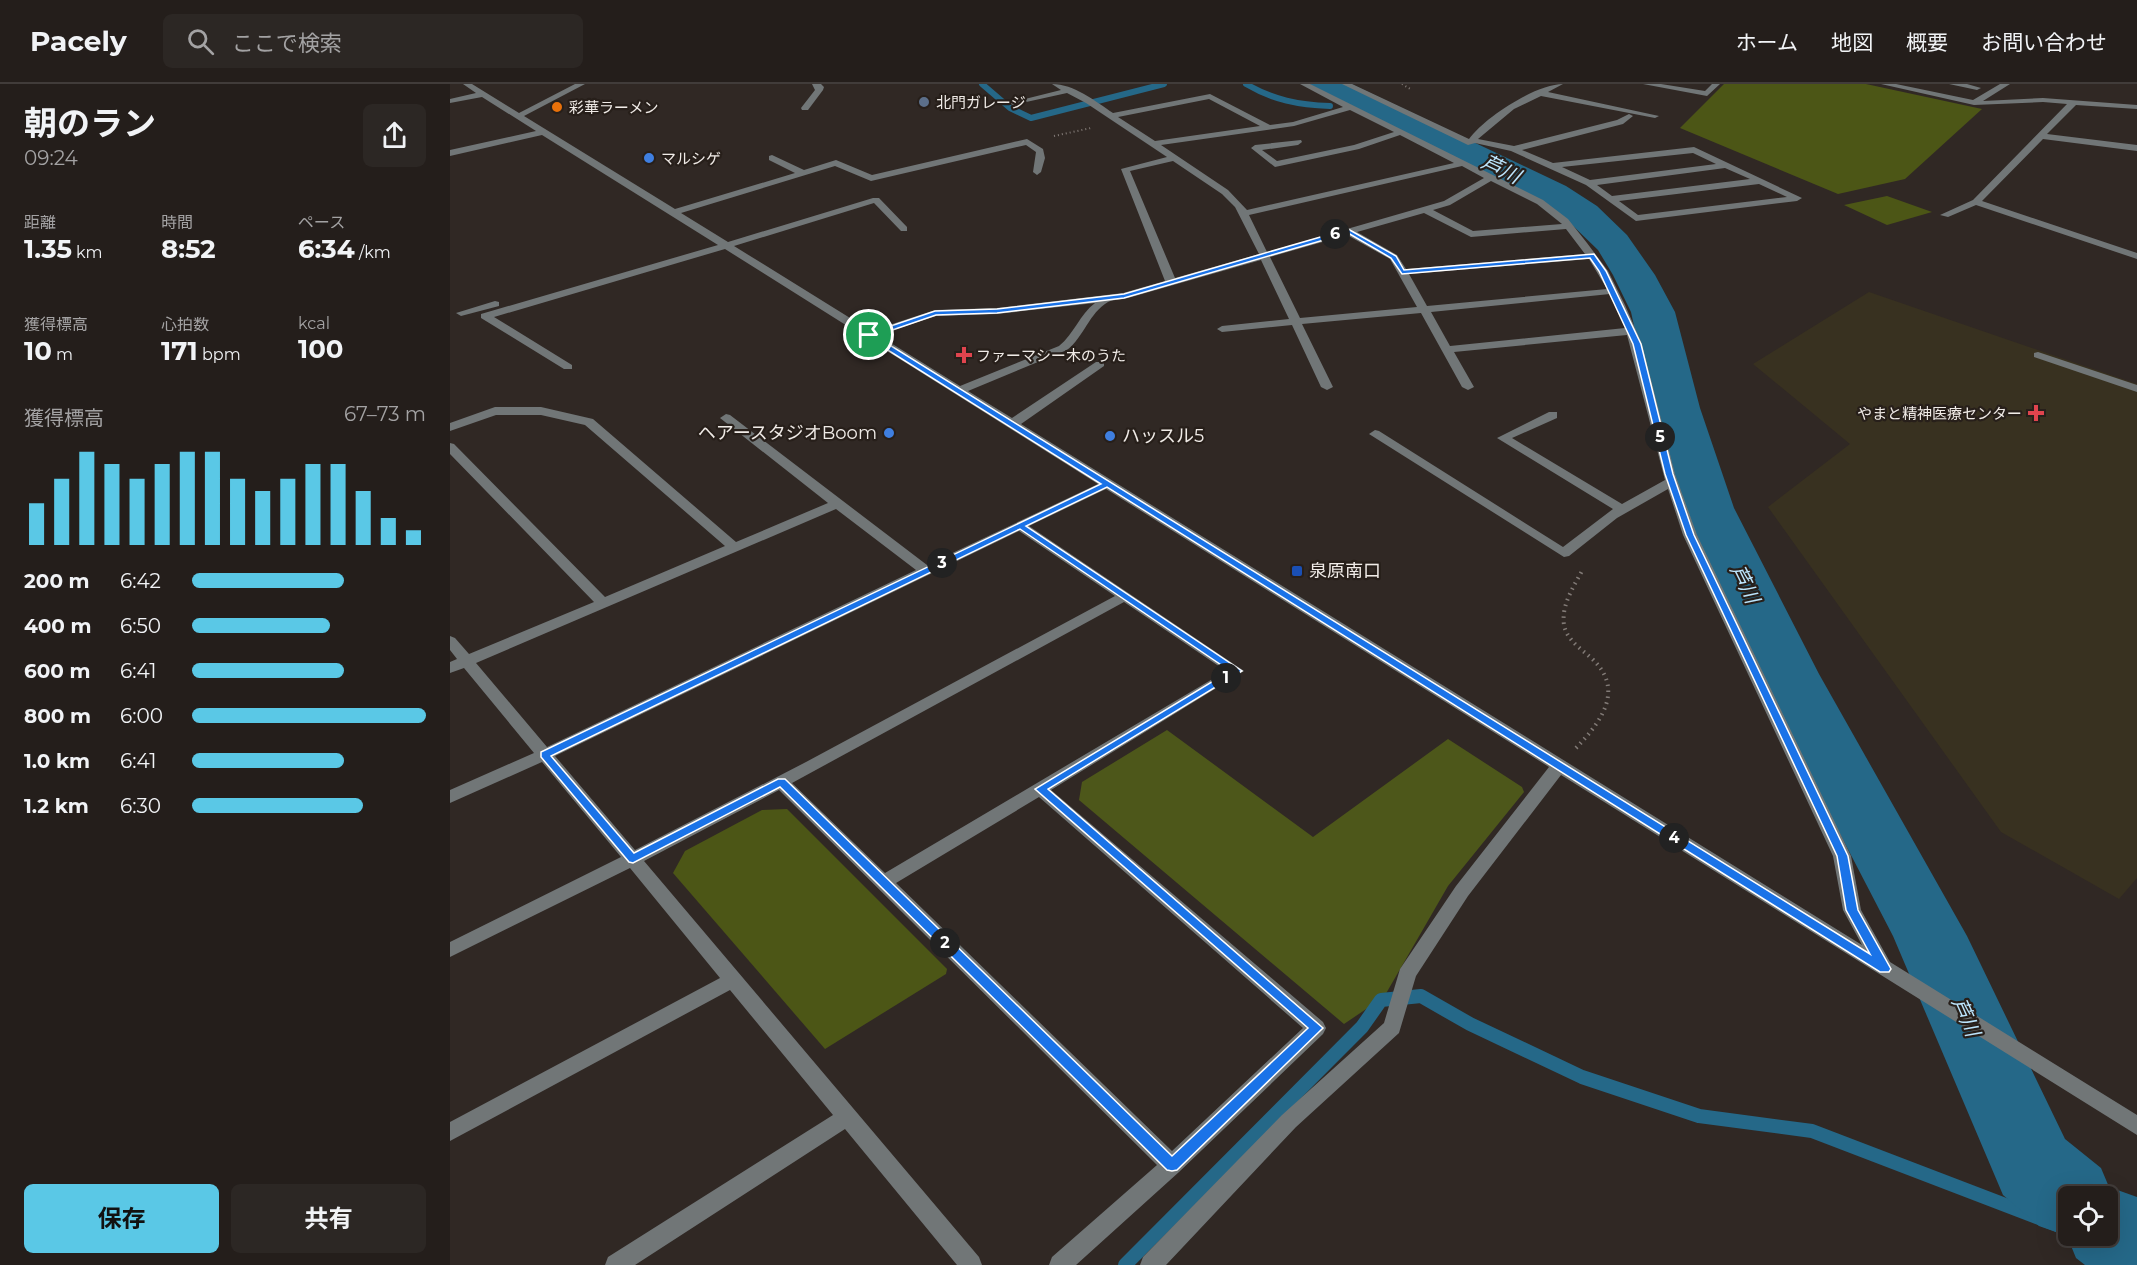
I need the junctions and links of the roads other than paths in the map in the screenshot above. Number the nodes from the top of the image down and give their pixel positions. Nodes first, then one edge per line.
1 (581, 84) edge
2 (816, 84) edge
3 (1056, 84) edge
4 (1304, 84) edge
5 (1346, 84) edge
6 (1559, 84) edge
7 (1647, 84) edge
8 (1716, 84) edge
9 (1885, 84) edge
10 (1953, 84) edge
11 (2006, 84) edge
12 (1667, 86) edge
13 (477, 88) edge
14 (1977, 88) dead end
15 (1069, 90) junction
16 (1540, 93) junction
17 (450, 101) edge
18 (2074, 102) junction
19 (1013, 103) dead end
20 (1974, 103) junction
21 (1351, 107) junction
22 (2137, 107) edge
23 (805, 108) dead end
24 (518, 116) junction
25 (1111, 116) junction
26 (1629, 116) dead end
27 (1655, 116) dead end
28 (1269, 128) junction
29 (543, 132) junction
30 (1402, 132) junction
31 (2041, 136) junction
32 (1298, 142) dead end
33 (1472, 142) junction
34 (1153, 144) junction
35 (1461, 146) dead end
36 (2137, 148) edge
37 (1514, 149) junction
38 (450, 153) edge
39 (908, 157) dead end
40 (772, 158) dead end
41 (1175, 158) junction
42 (1464, 163) junction
43 (1725, 165) junction
44 (1549, 167) junction
45 (901, 172) junction
46 (1037, 172) dead end
47 (803, 173) junction
48 (1492, 177) junction
49 (1761, 181) junction
50 (1589, 183) junction
51 (1610, 199) junction
52 (1976, 202) junction
53 (1424, 209) junction
54 (672, 213) junction
55 (1244, 213) junction
56 (1945, 215) dead end
57 (1569, 226) junction
58 (904, 229) dead end
59 (1348, 231) junction
60 (725, 245) junction
61 (1265, 254) junction
62 (1592, 256) junction
63 (2137, 256) edge
64 (1402, 272) junction
65 (1171, 282) junction
66 (594, 286) junction
67 (1612, 291) junction
68 (1107, 298) junction
69 (1424, 309) junction
70 (461, 314) dead end
71 (1296, 321) junction
72 (1222, 328) dead end
73 (1631, 331) junction
74 (869, 335) junction
75 (1446, 350) junction
76 (2038, 355) dead end
77 (1100, 364) dead end
78 (568, 367) dead end
79 (1327, 387) dead end
80 (1468, 387) dead end
81 (2137, 389) edge
82 (959, 391) junction
83 (1553, 415) dead end
84 (726, 418) dead end
85 (1012, 424) junction
86 (450, 427) edge
87 (1375, 434) dead end
88 (450, 447) edge
89 (1672, 481) junction
90 (1107, 484) junction
91 (837, 504) junction
92 (1622, 509) junction
93 (1020, 526) junction
94 (734, 547) junction
95 (926, 571) junction
96 (1125, 596) junction
97 (603, 603) junction
98 (450, 641) edge
99 (466, 661) junction
100 (450, 668) edge
101 (544, 755) junction
102 (1559, 765) junction
103 (782, 782) junction
104 (1040, 789) junction
105 (450, 797) edge
106 (633, 859) junction
107 (884, 882) junction
108 (450, 950) edge
109 (1884, 969) junction
110 (734, 980) junction
111 (848, 1116) junction
112 (2137, 1126) edge
113 (450, 1132) edge
114 (1172, 1165) junction
115 (616, 1265) edge
116 (971, 1265) edge
117 (1060, 1265) edge
118 (1150, 1265) edge

1 - 24 street
2 - 23 street
3 - 15 street
4 - 21 street
5 - 33 street
6 - 16 street
7 - 12 street
8 - 12 street
9 - 20 street
10 - 14 street
11 - 20 street
13 - 17 street
13 - 24 street
15 - 19 street
15 - 25 street
16 - 27 street
16 - 33 street
18 - 20 street
18 - 22 street
18 - 31 street
21 - 28 street
21 - 30 street
24 - 29 street
25 - 28 street
25 - 34 street
26 - 37 street
28 - 34 street
29 - 38 street
29 - 54 street
30 - 32 street
30 - 42 street
31 - 36 street
31 - 52 street
33 - 35 street
33 - 37 street
34 - 41 street
37 - 44 street
39 - 45 street
40 - 47 street
41 - 55 street
41 - 65 street
42 - 48 street
42 - 55 street
43 - 44 street
43 - 49 street
43 - 50 street
44 - 50 street
45 - 46 street
45 - 47 street
47 - 54 street
48 - 53 street
48 - 57 street
49 - 51 street
49 - 51 street
50 - 51 street
52 - 56 street
52 - 63 street
53 - 57 street
53 - 59 street
54 - 60 street
55 - 61 street
57 - 62 street
58 - 60 street
59 - 61 street
59 - 64 street
60 - 66 street
60 - 74 street
61 - 65 street
61 - 71 street
62 - 64 street
62 - 67 street
64 - 69 street
65 - 68 street
66 - 70 street
66 - 78 street
67 - 69 street
67 - 73 street
68 - 74 street
68 - 82 street
69 - 71 street
69 - 75 street
71 - 72 street
71 - 79 street
73 - 75 street
73 - 89 street
74 - 82 street
75 - 80 street
76 - 81 street
77 - 85 street
82 - 85 street
83 - 92 street
84 - 91 street
85 - 90 street
86 - 94 street
87 - 92 street
88 - 97 street
89 - 92 street
89 - 109 street
90 - 93 street
90 - 102 street
91 - 94 street
91 - 95 street
93 - 95 street
93 - 96 street
94 - 97 street
95 - 101 street
96 - 103 street
96 - 104 street
97 - 99 street
98 - 99 street
99 - 100 street
99 - 101 street
101 - 105 street
101 - 106 street
102 - 109 street
102 - 118 street
103 - 106 street
103 - 107 street
104 - 107 street
104 - 114 street
106 - 108 street
106 - 110 street
107 - 114 street
109 - 112 street
110 - 111 street
110 - 113 street
111 - 115 street
111 - 116 street
114 - 117 street

